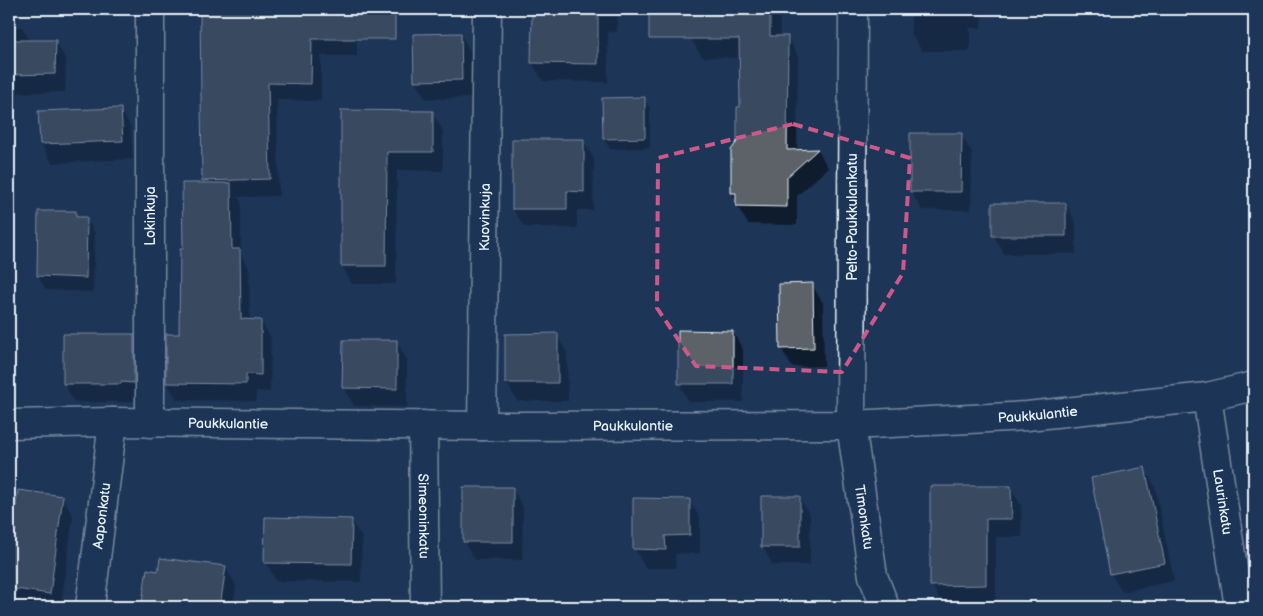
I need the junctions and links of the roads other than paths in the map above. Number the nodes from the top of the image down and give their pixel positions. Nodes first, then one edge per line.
1 (150, 9) edge
2 (487, 9) edge
3 (853, 9) edge
4 (1254, 386) edge
5 (1207, 397) junction
6 (113, 422) junction
7 (150, 423) junction
8 (9, 424) edge
9 (423, 425) junction
10 (482, 426) junction
11 (851, 426) junction
12 (90, 607) edge
13 (425, 607) edge
14 (885, 607) edge
15 (1239, 607) edge

1 - 7 street, Lokinkuja
2 - 10 street, Kuovinkuja
3 - 11 street, Pelto-Paukkulankatu
4 - 5 street, Paukkulantie
5 - 11 street, Paukkulantie
5 - 15 street, Laurinkatu
6 - 7 street, Paukkulantie
6 - 8 street, Paukkulantie
6 - 12 street, Aaponkatu
7 - 9 street, Paukkulantie
9 - 10 street, Paukkulantie
9 - 13 street, Simeoninkatu
10 - 11 street, Paukkulantie
11 - 14 street, Timonkatu

